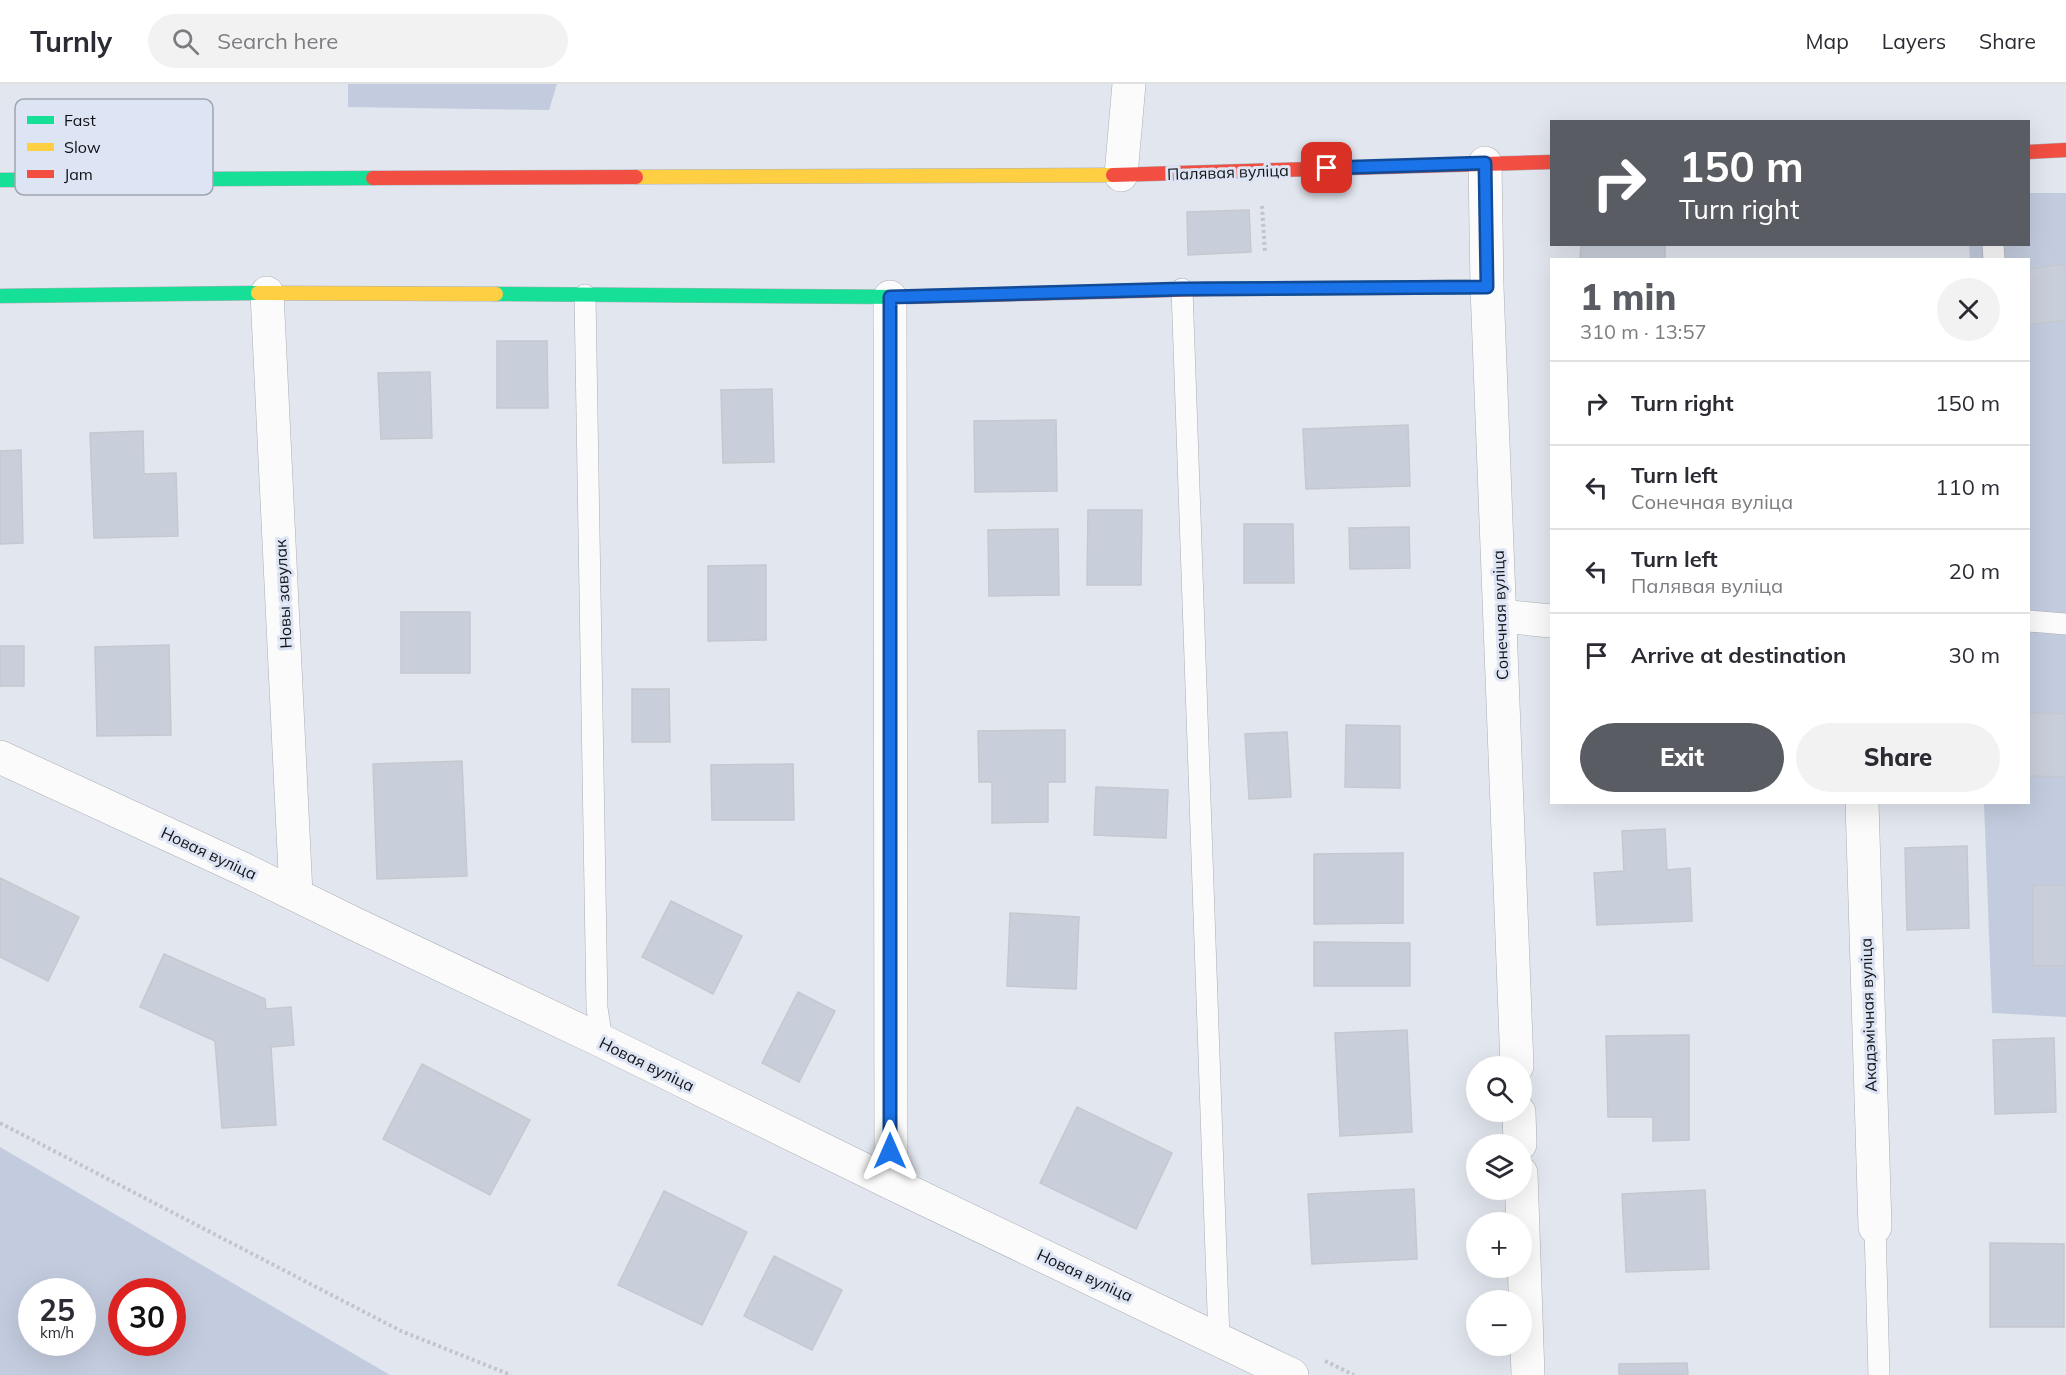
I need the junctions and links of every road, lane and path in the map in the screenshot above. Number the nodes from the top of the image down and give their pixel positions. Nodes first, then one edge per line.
1 (1129, 84) edge
2 (2066, 150) edge
3 (2030, 152) edge
4 (1550, 162) edge
5 (1485, 163) junction
6 (1121, 175) junction
7 (213, 179) edge
8 (0, 180) edge
9 (15, 180) edge
10 (1261, 196) dead end
11 (1265, 254) dead end
12 (1487, 287) junction
13 (1182, 289) junction
14 (267, 293) junction
15 (585, 295) junction
16 (0, 296) edge
17 (890, 297) junction
18 (1501, 616) junction
19 (1550, 621) edge
20 (2030, 621) edge
21 (2066, 624) edge
22 (0, 757) edge
23 (1862, 804) edge
24 (296, 894) junction
25 (602, 1041) junction
26 (1517, 1056) edge
27 (0, 1123) edge
28 (891, 1183) junction
29 (1522, 1200) edge
30 (1875, 1227) joint
31 (1219, 1339) junction
32 (511, 1375) edge
33 (1292, 1375) edge
34 (1528, 1375) edge
35 (1880, 1375) edge

1 - 6 street
2 - 3 street
4 - 5 street, Палявая вуліца
5 - 6 street, Палявая вуліца
5 - 12 street, Сонечная вуліца
6 - 7 street, Палявая вуліца
8 - 9 street, Палявая вуліца
10 - 11 path
12 - 13 street
12 - 18 street, Сонечная вуліца
13 - 17 street
13 - 31 lane
14 - 15 street
14 - 16 street
14 - 24 street, Новы завулак
15 - 17 street
15 - 25 lane
17 - 28 street
18 - 19 street
18 - 26 street, Сонечная вуліца
20 - 21 lane
22 - 24 street, Новая вуліца
23 - 30 street, Акадэмічная вуліца
24 - 25 street, Новая вуліца
25 - 28 street, Новая вуліца
27 - 32 path
28 - 31 street, Новая вуліца
29 - 34 street
30 - 35 lane
31 - 33 street, Новая вуліца

